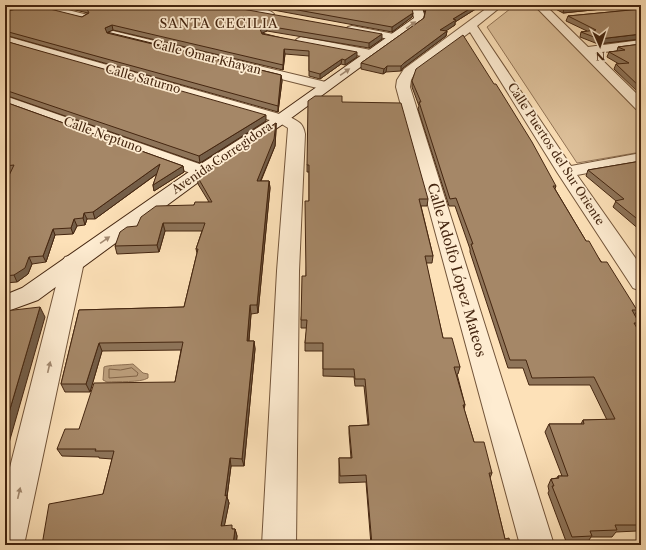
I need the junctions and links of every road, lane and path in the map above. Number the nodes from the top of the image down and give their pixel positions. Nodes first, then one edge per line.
1 (36, 5) edge
2 (221, 5) edge
3 (498, 5) edge
4 (539, 5) edge
5 (404, 8) edge
6 (416, 8) edge
7 (280, 16) edge
8 (84, 17) edge
9 (568, 17) edge
10 (553, 18) junction
11 (471, 25) junction
12 (341, 27) edge
13 (113, 34) edge
14 (394, 37) junction
15 (289, 39) edge
16 (5, 40) edge
17 (641, 44) edge
18 (586, 51) junction
19 (371, 54) junction
20 (325, 86) junction
21 (635, 93) edge
22 (5, 100) edge
23 (641, 106) edge
24 (281, 119) junction
25 (641, 158) edge
26 (202, 171) junction
27 (566, 172) junction
28 (634, 259) edge
29 (73, 262) junction
30 (641, 283) edge
31 (5, 304) edge
32 (7, 545) edge
33 (279, 545) edge
34 (537, 545) edge

1 - 8 street
2 - 7 street
3 - 11 street, Calle Adolfo López Mateos
4 - 10 street
5 - 6 street
14 -> 6 street, Avenida Corregidora
9 - 10 street
10 - 18 street
11 - 27 street, Calle Puertos del Sur Oriente
11 - 34 street, Calle Adolfo López Mateos
12 - 14 street
13 - 20 street, Calle Omar Khayan
14 - 19 street, Avenida Corregidora
15 - 19 street
16 - 24 street, Calle Saturno
17 - 18 street
18 - 21 street
20 -> 19 street, Avenida Corregidora
20 - 24 street, Avenida Corregidora
21 - 23 street
22 - 26 street, Calle Neptuno
24 - 26 street, Avenida Corregidora
24 - 33 street
25 - 27 street
29 -> 26 street, Avenida Corregidora
27 - 28 street, Calle Puertos del Sur Oriente
28 - 30 street, Calle Puertos del Sur Oriente
29 - 31 street, Avenida Corregidora
32 -> 29 street

